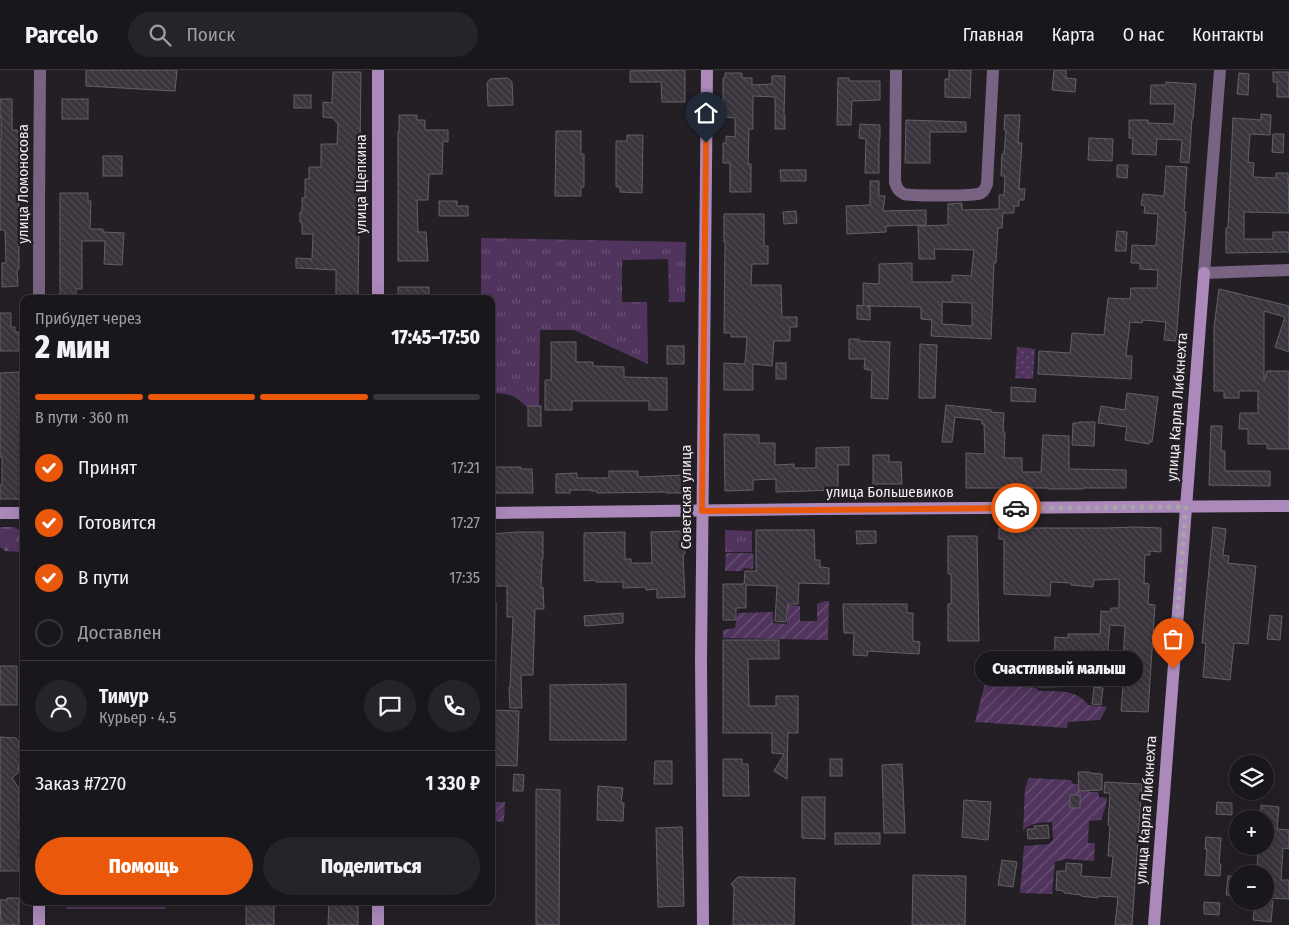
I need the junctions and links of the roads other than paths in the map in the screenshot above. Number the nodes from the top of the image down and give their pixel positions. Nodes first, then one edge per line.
1 (40, 70) edge
2 (378, 70) edge
3 (707, 70) edge
4 (896, 70) edge
5 (993, 70) edge
6 (1220, 70) edge
7 (1289, 270) edge
8 (1204, 273) junction
9 (39, 295) edge
10 (378, 295) edge
11 (1289, 506) edge
12 (1186, 507) junction
13 (702, 511) junction
14 (0, 513) edge
15 (20, 513) edge
16 (495, 513) edge
17 (39, 905) edge
18 (378, 905) edge
19 (39, 925) edge
20 (378, 925) edge
21 (703, 925) edge
22 (1154, 925) edge

1 - 9 street, улица Ломоносова
2 - 10 street, улица Щепкина
3 - 13 street, Советская улица
4 - 5 street
6 - 8 street, улица Карла Либкнехта
7 - 8 street
8 - 12 street, улица Карла Либкнехта
11 - 12 street, улица Большевиков
12 - 13 street, улица Большевиков
12 - 22 street, улица Карла Либкнехта
13 - 16 street, улица Большевиков
13 - 21 street, Советская улица
14 - 15 street
17 - 19 street
18 - 20 street

